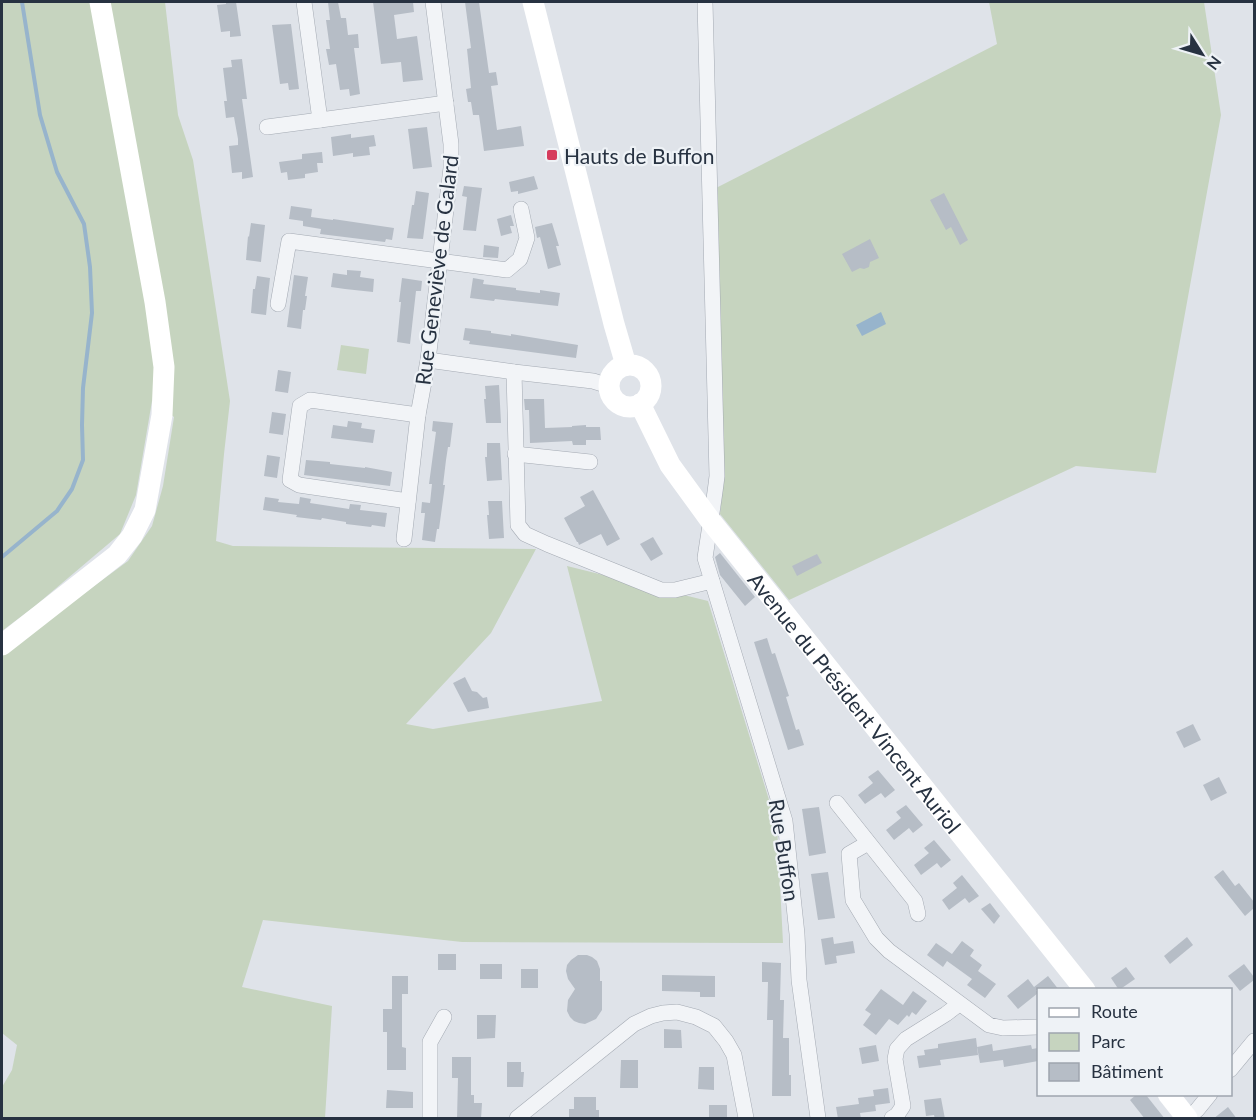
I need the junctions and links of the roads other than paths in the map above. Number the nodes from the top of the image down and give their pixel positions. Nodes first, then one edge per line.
1 (100, 2) edge
2 (304, 2) edge
3 (434, 2) edge
4 (532, 2) edge
5 (705, 2) edge
6 (446, 103) junction
7 (320, 120) junction
8 (267, 127) dead end
9 (520, 209) dead end
10 (441, 262) junction
11 (278, 304) dead end
12 (428, 360) junction
13 (626, 365) junction
14 (514, 372) junction
15 (609, 386) junction
16 (640, 404) junction
17 (418, 415) junction
18 (515, 454) junction
19 (590, 462) dead end
20 (408, 501) junction
21 (710, 520) junction
22 (404, 539) dead end
23 (712, 581) junction
24 (2, 645) edge
25 (837, 803) dead end
26 (868, 843) junction
27 (918, 914) dead end
28 (1083, 988) edge
29 (958, 1004) junction
30 (444, 1017) dead end
31 (1037, 1027) edge
32 (1254, 1041) edge
33 (1232, 1068) edge
34 (1169, 1096) edge
35 (1209, 1096) edge
36 (1187, 1118) edge
37 (430, 1119) edge
38 (517, 1119) edge
39 (746, 1119) edge
40 (818, 1119) edge
41 (892, 1119) edge

1 - 24 main road
2 - 7 street
3 - 6 street, Rue Geneviève de Galard
4 - 13 main road
5 - 21 street, Rue Buffon
6 - 7 street
6 - 10 street, Rue Geneviève de Galard
7 - 8 street
9 - 10 street
10 - 11 street
10 - 12 street, Rue Geneviève de Galard
12 - 14 street
12 - 17 street, Rue Geneviève de Galard
13 - 15 main road
13 - 16 main road
14 - 15 street
14 - 18 street
15 - 16 main road
16 - 21 main road, Avenue du Président Vincent Auriol
17 - 20 street, Rue Geneviève de Galard
17 - 20 street
18 - 19 street
18 - 23 street
20 - 22 street, Rue Geneviève de Galard
21 - 23 street, Rue Buffon
21 - 28 main road, Avenue du Président Vincent Auriol
23 - 40 street, Rue Buffon
25 - 26 street
26 - 27 street
26 - 29 street
29 - 31 street
29 - 41 street
30 - 37 street
32 - 33 street
34 - 36 main road
35 - 36 street
38 - 39 street

